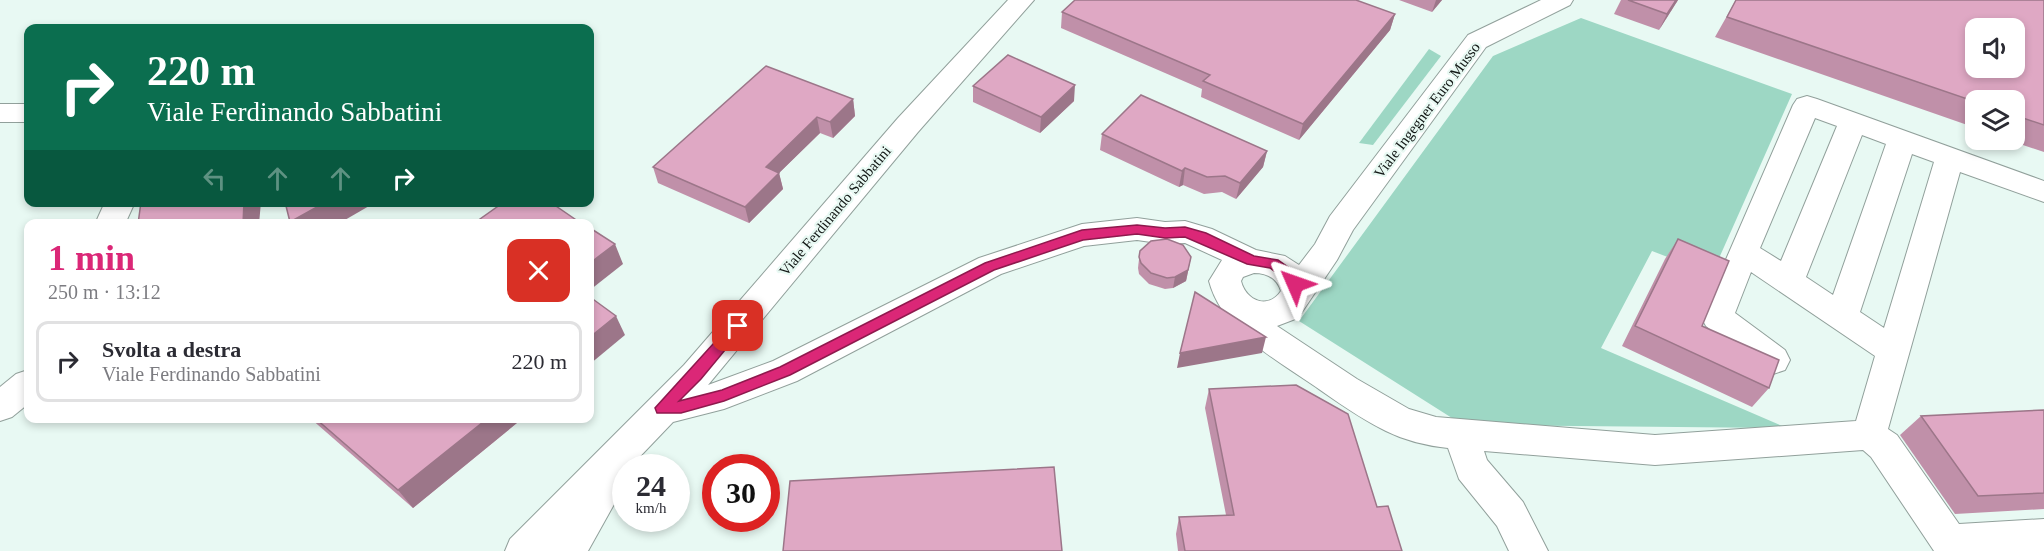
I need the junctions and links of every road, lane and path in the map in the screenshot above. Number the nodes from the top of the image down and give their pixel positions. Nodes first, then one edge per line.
1 (1022, 0) edge
2 (1561, 0) edge
3 (0, 113) edge
4 (24, 113) edge
5 (1853, 122) junction
6 (1902, 140) junction
7 (1950, 157) junction
8 (2044, 192) edge
9 (1341, 224) junction
10 (1165, 233) junction
11 (1743, 252) junction
12 (1257, 261) junction
13 (1788, 282) junction
14 (1232, 297) junction
15 (1291, 301) junction
16 (1842, 317) junction
17 (1894, 351) junction
18 (1302, 360) junction
19 (1773, 360) edge
20 (24, 387) edge
21 (0, 407) edge
22 (656, 415) junction
23 (1461, 434) junction
24 (1869, 435) junction
25 (2044, 536) edge
26 (524, 551) edge
27 (567, 551) edge
28 (1529, 551) edge

1 - 22 street, Viale Ferdinando Sabbatini
2 - 9 street, Viale Ingegner Euro Musso
3 - 4 street
5 - 6 street
5 - 11 street
5 - 13 street
6 - 7 street
6 - 16 street
7 - 8 street
7 - 17 street
9 - 12 street
9 - 15 street
10 - 12 street
10 - 14 street
10 - 22 street
11 - 13 street
11 - 19 street
12 - 14 street
12 - 15 street
13 - 16 street
14 - 15 street
14 - 18 street
15 - 18 street
16 - 17 street
17 - 24 street
18 - 23 street
20 - 21 street
22 - 26 street
22 - 27 street
23 - 24 street
23 - 28 street
24 - 25 street

